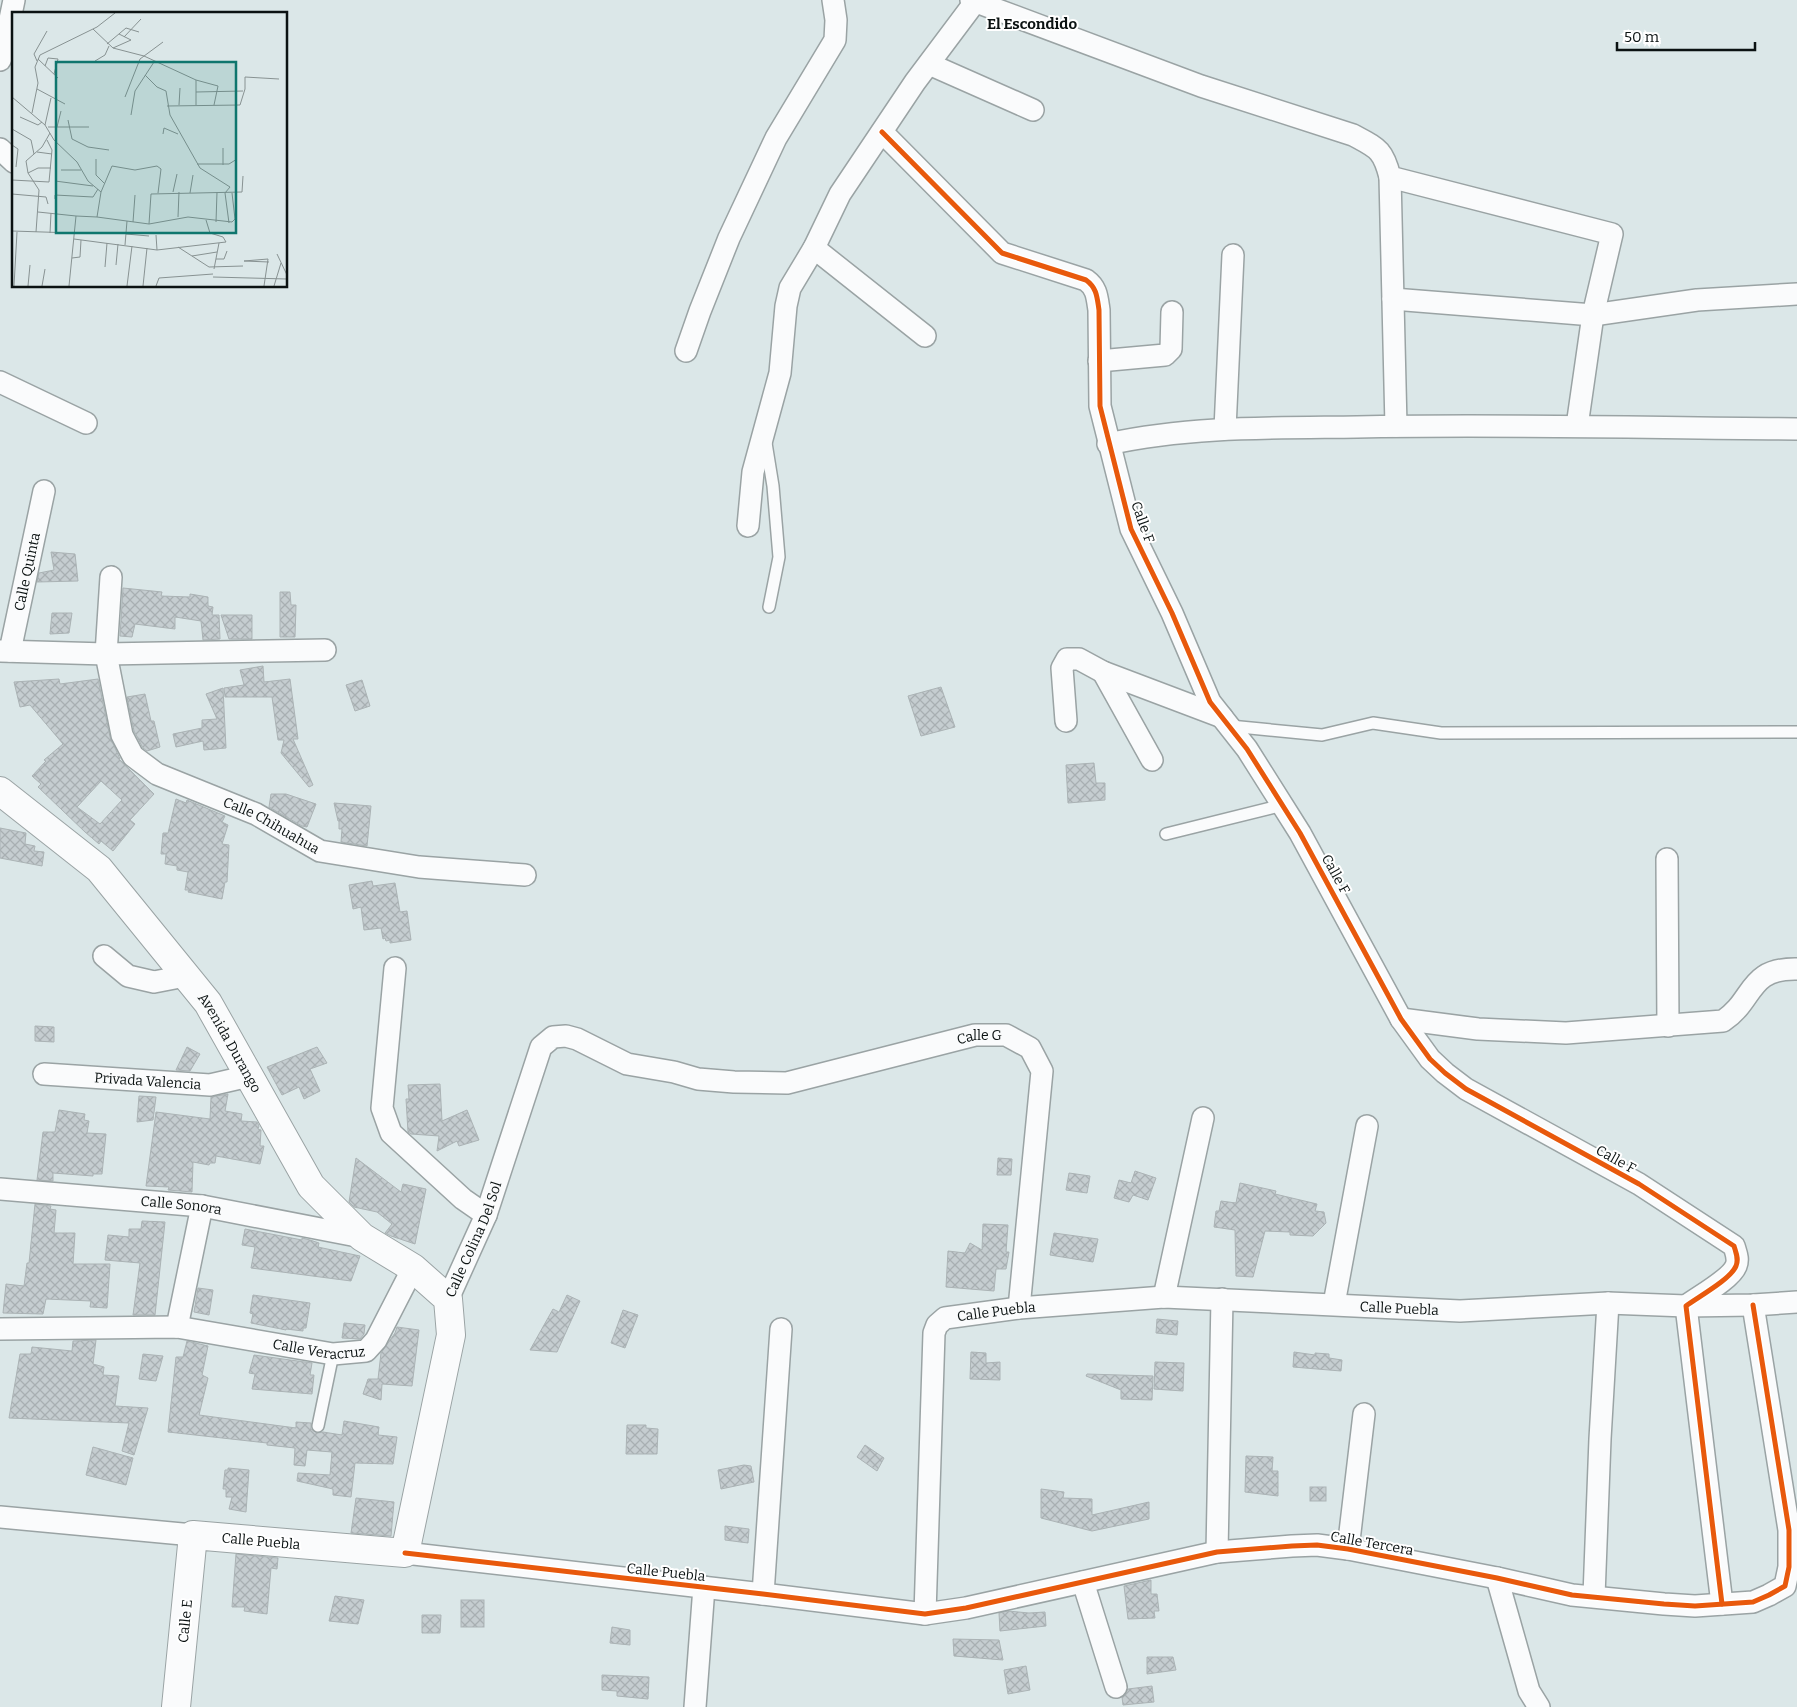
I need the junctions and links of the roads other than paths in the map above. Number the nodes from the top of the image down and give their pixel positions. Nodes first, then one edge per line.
1 (14, 0) edge
2 (833, 0) edge
3 (973, 1) edge
4 (0, 60) edge
5 (928, 64) junction
6 (1032, 110) dead end
7 (882, 132) junction
8 (0, 149) edge
9 (12, 160) edge
10 (1390, 177) junction
11 (814, 248) junction
12 (1233, 256) dead end
13 (1797, 294) edge
14 (1393, 299) junction
15 (1172, 312) dead end
16 (1593, 315) junction
17 (925, 336) dead end
18 (686, 352) dead end
19 (1099, 361) junction
20 (0, 382) edge
21 (86, 423) dead end
22 (1396, 426) junction
23 (1577, 426) junction
24 (1225, 429) junction
25 (1797, 429) edge
26 (764, 431) junction
27 (1108, 444) junction
28 (44, 491) dead end
29 (748, 526) dead end
30 (111, 577) dead end
31 (769, 607) dead end
32 (325, 650) dead end
33 (5, 651) edge
34 (106, 654) junction
35 (1103, 672) junction
36 (1066, 721) dead end
37 (1226, 722) junction
38 (1797, 732) edge
39 (1152, 760) dead end
40 (0, 791) edge
41 (1283, 805) junction
42 (1166, 834) dead end
43 (1667, 859) dead end
44 (526, 875) dead end
45 (104, 956) dead end
46 (395, 968) dead end
47 (1797, 969) edge
48 (185, 976) junction
49 (1401, 1019) junction
50 (1668, 1026) junction
51 (541, 1047) joint
52 (44, 1074) dead end
53 (249, 1076) junction
54 (1203, 1118) dead end
55 (1367, 1126) dead end
56 (0, 1189) edge
57 (202, 1206) junction
58 (486, 1215) junction
59 (362, 1237) junction
60 (413, 1268) junction
61 (1164, 1297) junction
62 (448, 1299) junction
63 (1222, 1299) junction
64 (1797, 1302) edge
65 (1608, 1303) junction
66 (1334, 1304) junction
67 (1753, 1305) junction
68 (1686, 1306) junction
69 (1019, 1308) junction
70 (177, 1327) junction
71 (0, 1329) edge
72 (781, 1329) dead end
73 (333, 1354) junction
74 (1364, 1414) dead end
75 (318, 1426) dead end
76 (0, 1517) edge
77 (194, 1535) junction
78 (1348, 1549) junction
79 (1217, 1552) junction
80 (405, 1554) junction
81 (1497, 1578) junction
82 (1083, 1582) junction
83 (704, 1587) junction
84 (763, 1594) junction
85 (1594, 1596) junction
86 (1722, 1604) junction
87 (925, 1614) junction
88 (1116, 1687) dead end
89 (176, 1707) edge
90 (695, 1707) edge
91 (1539, 1707) edge

1 - 4 street
2 - 18 street
3 - 5 street
3 - 10 street
5 - 6 street
5 - 7 street
7 - 11 street
7 - 19 street, Calle F
8 - 9 street
10 - 14 street
10 - 16 street
11 - 17 street
11 - 26 street
12 - 24 street
13 - 16 street
14 - 16 street
14 - 22 street
15 - 19 street
16 - 23 street
19 - 27 street, Calle F
20 - 21 street
22 - 23 street
22 - 24 street
23 - 25 street
24 - 27 street
26 - 29 street
26 - 31 lane
27 - 37 street, Calle F
28 - 33 street, Calle Quinta
30 - 34 street, Calle Chihuahua
32 - 34 street
33 - 34 street
34 - 44 street, Calle Chihuahua
35 - 36 street
35 - 37 street
35 - 39 street
37 - 38 lane
37 - 41 street, Calle F
40 - 48 main road, Avenida Durango
41 - 42 lane
41 - 49 street, Calle F
43 - 50 street
45 - 48 street
46 - 58 street
47 - 50 street
48 - 53 main road, Avenida Durango
49 - 50 street
49 - 68 street, Calle F
51 - 58 street, Calle Colina Del Sol
51 - 69 street, Calle G
52 - 53 street, Privada Valencia
53 - 59 main road, Avenida Durango
54 - 61 street
55 - 66 street
56 - 57 street, Calle Sonora
57 - 59 street, Calle Sonora
57 - 70 street
58 - 62 street, Calle Colina Del Sol
59 - 60 main road, Avenida Durango
60 - 62 main road, Avenida Durango
60 - 73 street, Calle Veracruz
61 - 63 street, Calle Puebla
61 - 69 street, Calle Puebla
62 - 80 main road, Calle Colina Del Sol
63 - 66 street, Calle Puebla
63 - 79 street
64 - 67 street, Calle Puebla
65 - 66 street, Calle Puebla
65 - 68 street, Calle Puebla
65 - 85 street
67 - 68 street, Calle Puebla
67 - 86 street, Calle Tercera
68 - 86 street
69 - 87 street, Calle Puebla
70 - 71 street, Calle Veracruz
70 - 73 street, Calle Veracruz
72 - 84 street
73 - 75 lane
74 - 78 street
76 - 77 street, Calle Puebla
77 - 80 main road, Calle Puebla
77 - 89 main road, Calle E
78 - 79 street, Calle Tercera
78 - 81 street, Calle Tercera
79 - 82 street, Calle Tercera
80 - 83 street, Calle Puebla
81 - 85 street, Calle Tercera
81 - 91 street
82 - 87 street, Calle Tercera
82 - 88 street
83 - 84 street, Calle Puebla
83 - 90 street
84 - 87 street, Calle Puebla
85 - 86 street, Calle Tercera

